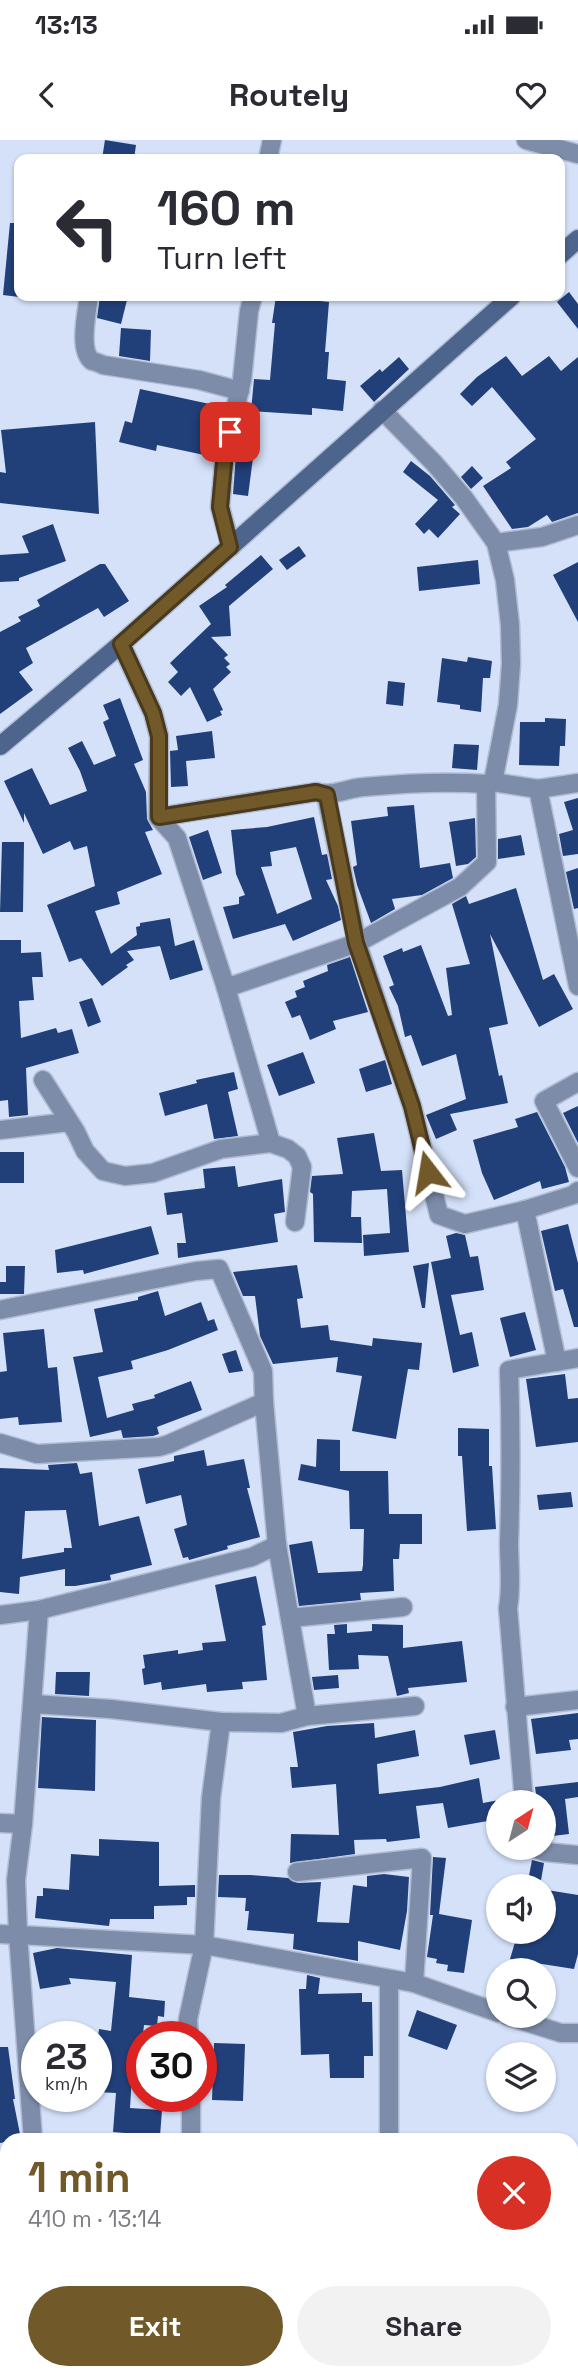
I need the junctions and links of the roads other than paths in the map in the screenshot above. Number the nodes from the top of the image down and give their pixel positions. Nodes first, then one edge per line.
1 (526, 140) edge
2 (578, 153) edge
3 (88, 301) edge
4 (252, 301) edge
5 (506, 301) edge
6 (240, 391) junction
7 (382, 410) junction
8 (578, 525) edge
9 (496, 542) junction
10 (230, 547) junction
11 (121, 644) junction
12 (0, 746) edge
13 (489, 783) junction
14 (578, 783) edge
15 (538, 789) junction
16 (327, 795) junction
17 (159, 817) junction
18 (356, 943) junction
19 (578, 986) edge
20 (226, 988) junction
21 (43, 1080) dead end
22 (578, 1082) edge
23 (69, 1122) junction
24 (0, 1130) edge
25 (271, 1143) junction
26 (578, 1168) edge
27 (578, 1191) edge
28 (525, 1210) junction
29 (295, 1222) dead end
30 (0, 1310) edge
31 (578, 1358) edge
32 (557, 1362) junction
33 (264, 1402) junction
34 (0, 1443) edge
35 (277, 1545) junction
36 (403, 1607) dead end
37 (39, 1610) junction
38 (0, 1615) edge
39 (290, 1618) junction
40 (578, 1700) edge
41 (33, 1704) junction
42 (415, 1706) dead end
43 (515, 1707) junction
44 (307, 1716) junction
45 (221, 1722) junction
46 (523, 1790) edge
47 (0, 1823) edge
48 (23, 1824) junction
49 (556, 1853) edge
50 (578, 1855) edge
51 (297, 1872) dead end
52 (9, 1934) edge
53 (204, 1945) junction
54 (389, 1980) junction
55 (414, 1983) junction
56 (486, 2008) edge
57 (188, 2021) edge
58 (545, 2028) edge
59 (578, 2034) edge
60 (191, 2112) edge
61 (32, 2133) edge
62 (191, 2133) edge
63 (389, 2133) edge

1 - 2 street
3 - 6 street
4 - 6 street
5 - 7 main road
6 - 10 street
7 - 9 street
7 - 10 main road
8 - 9 street
9 - 13 street
10 - 11 main road
11 - 12 main road
11 - 17 street
13 - 15 street
13 - 16 street
13 - 18 street
14 - 15 street
15 - 19 street
16 - 17 street
16 - 18 street
17 - 20 street
18 - 20 street
18 - 28 street
20 - 25 street
21 - 23 street
22 - 26 street
23 - 24 street
23 - 25 street
25 - 29 street
27 - 28 street
28 - 32 street
30 - 33 street
31 - 32 street
32 - 43 street
33 - 34 street
33 - 35 street
35 - 37 street
35 - 39 street
36 - 39 street
37 - 38 street
37 - 41 street
39 - 44 street
40 - 43 street
41 - 45 street
41 - 48 street
42 - 44 street
43 - 46 street
44 - 45 street
45 - 53 street
47 - 48 street
48 - 52 street
49 - 50 street
51 - 55 street
52 - 53 street
52 - 61 street
53 - 54 street
53 - 57 street
54 - 55 street
54 - 63 street
55 - 56 street
58 - 59 street
60 - 62 street

